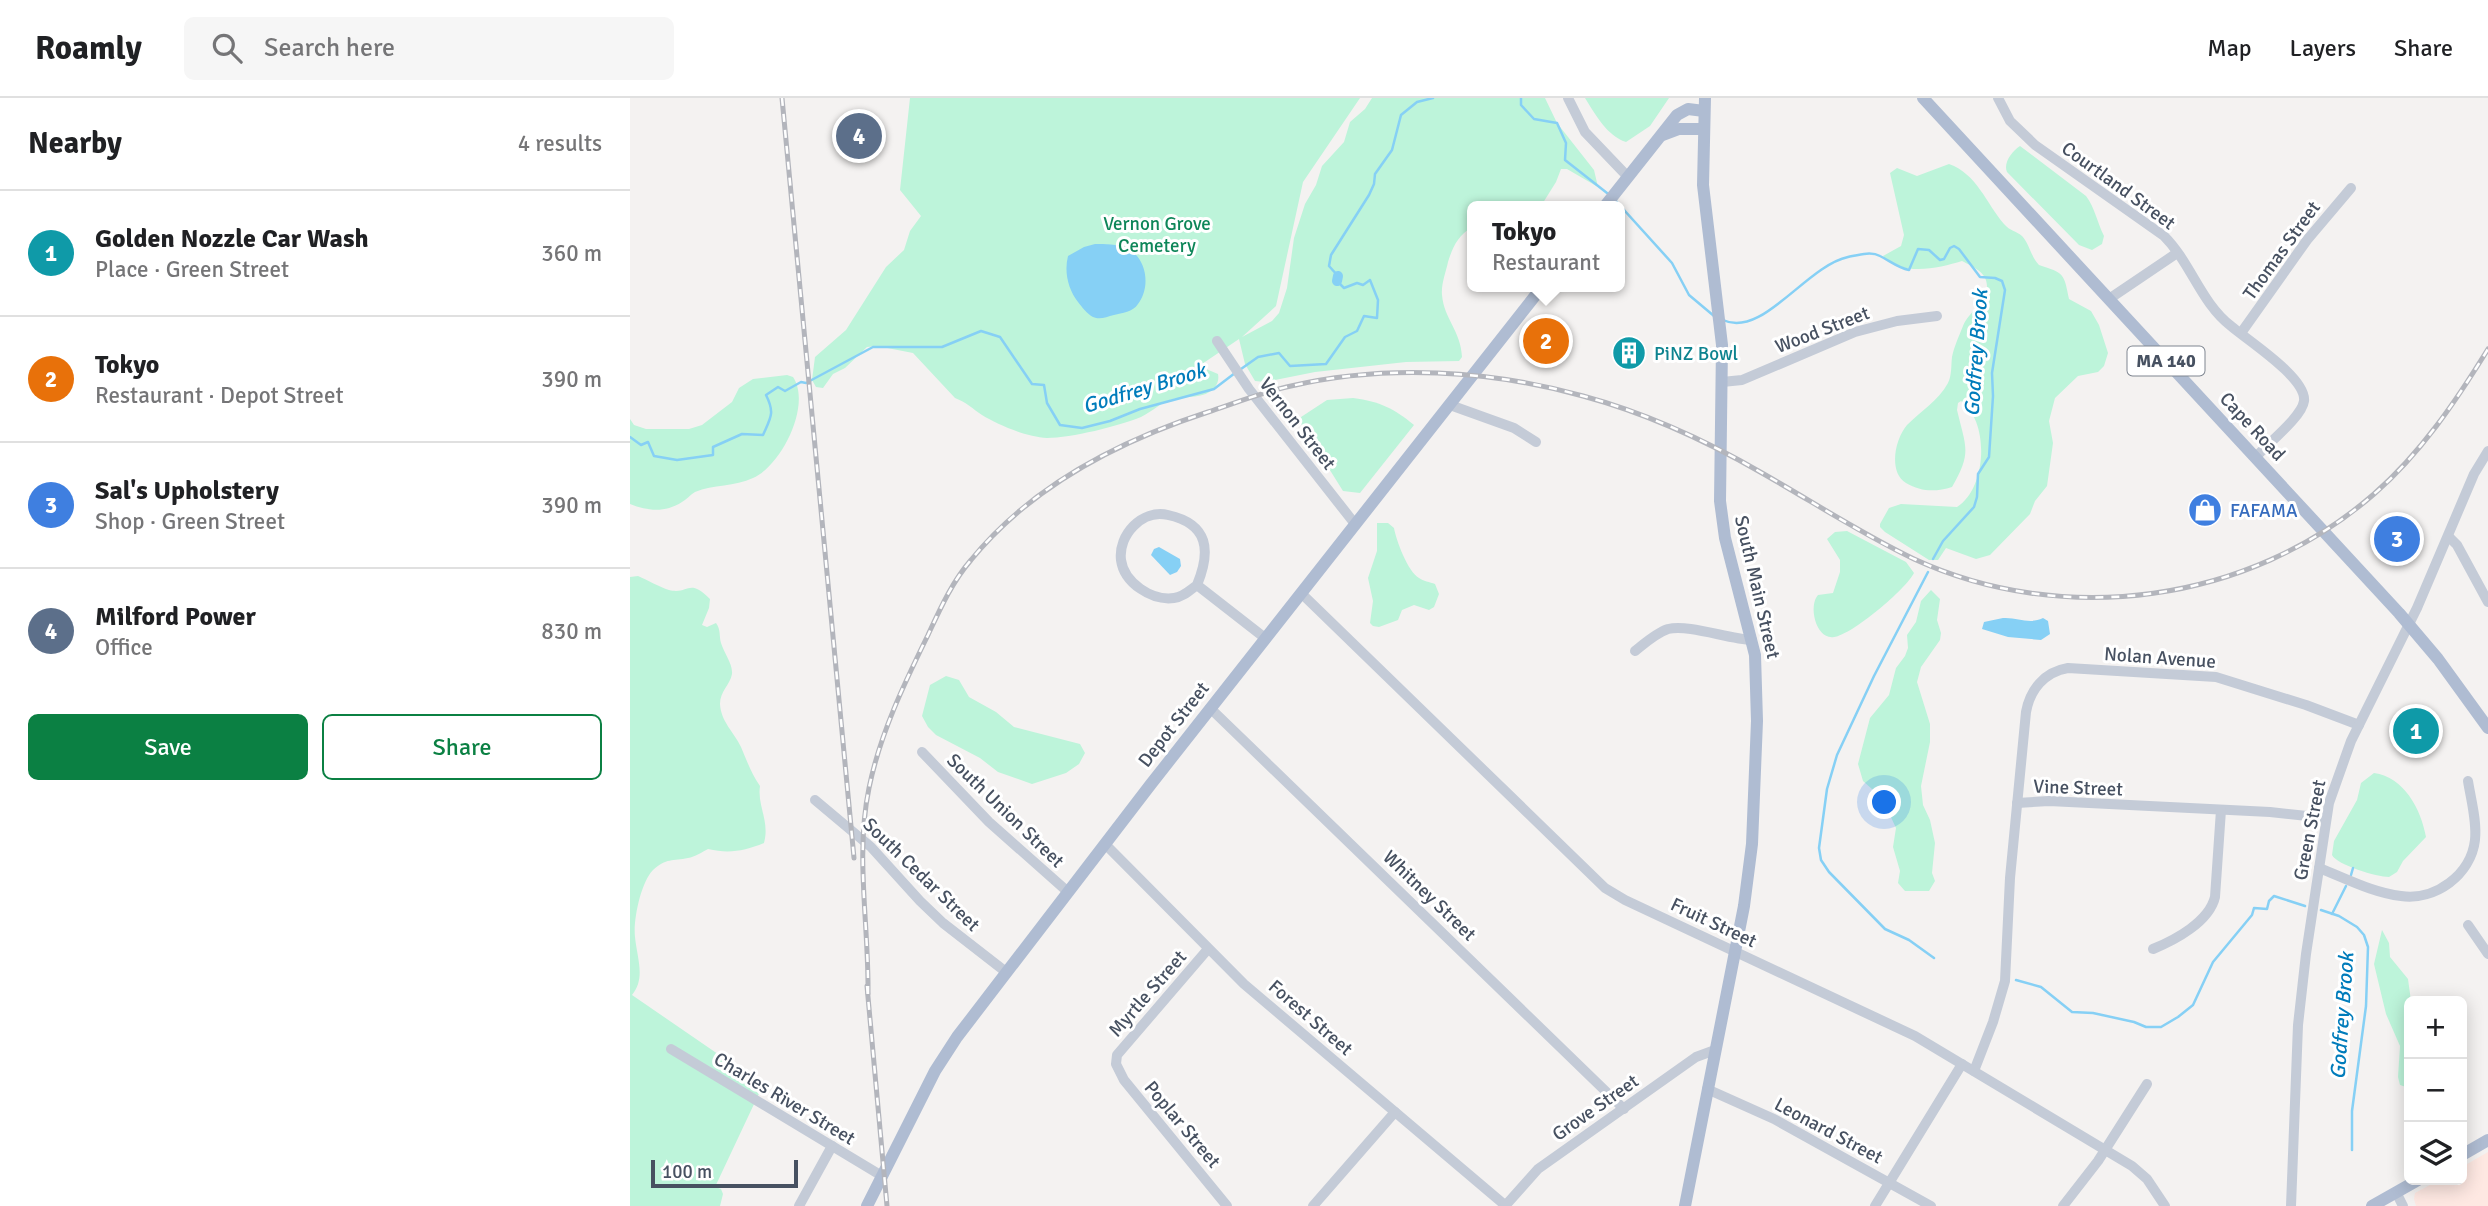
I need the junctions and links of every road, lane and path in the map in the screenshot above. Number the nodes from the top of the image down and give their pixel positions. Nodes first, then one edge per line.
1 (1569, 98) edge
2 (1692, 98) edge
3 (1923, 98) edge
4 (1998, 98) edge
5 (1704, 105) edge
6 (1676, 115) junction
7 (1703, 129) junction
8 (1660, 137) junction
9 (1628, 177) junction
10 (2351, 188) dead end
11 (1609, 201) edge
12 (2178, 253) junction
13 (1538, 292) edge
14 (2109, 299) junction
15 (1937, 316) dead end
16 (2241, 334) junction
17 (1217, 341) dead end
18 (1721, 382) junction
19 (1450, 405) junction
20 (1535, 442) dead end
21 (2488, 452) edge
22 (2256, 457) junction
23 (1355, 524) junction
24 (2449, 537) junction
25 (1197, 585) junction
26 (1301, 593) junction
27 (2488, 602) edge
28 (2409, 624) junction
29 (1265, 638) junction
30 (1752, 640) junction
31 (1635, 651) dead end
32 (1210, 708) junction
33 (2359, 725) junction
34 (2488, 728) edge
35 (922, 752) dead end
36 (2468, 781) dead end
37 (815, 800) dead end
38 (2017, 803) junction
39 (2221, 810) junction
40 (2326, 818) junction
41 (1105, 844) junction
42 (2319, 868) junction
43 (1068, 892) junction
44 (2468, 925) dead end
45 (1208, 949) junction
46 (2153, 949) dead end
47 (1736, 951) junction
48 (2488, 954) edge
49 (1006, 972) junction
50 (671, 1049) dead end
51 (1715, 1050) junction
52 (1116, 1062) joint
53 (1962, 1064) junction
54 (1974, 1071) junction
55 (2147, 1084) dead end
56 (1707, 1089) junction
57 (1624, 1109) junction
58 (1395, 1112) junction
59 (2488, 1140) edge
60 (832, 1146) junction
61 (2105, 1150) junction
62 (2467, 1152) edge
63 (882, 1176) junction
64 (1889, 1182) junction
65 (2409, 1185) edge
66 (2396, 1192) junction
67 (1506, 1205) edge
68 (799, 1206) edge
69 (867, 1206) edge
70 (1227, 1206) edge
71 (1313, 1206) edge
72 (1521, 1206) edge
73 (1685, 1206) edge
74 (1875, 1206) edge
75 (1931, 1206) edge
76 (2063, 1206) edge
77 (2165, 1206) edge
78 (2291, 1206) edge
79 (2372, 1206) edge
80 (2403, 1206) edge

1 - 9 street
2 - 6 main road
3 - 14 main road, Cape Road / MA 140
4 - 12 street, Courtland Street
5 - 6 main road
5 - 7 main road, South Main Street
6 - 8 main road
7 - 8 main road
7 - 18 main road, South Main Street
8 - 9 main road
9 - 11 main road
10 - 16 street, Thomas Street
12 - 14 street
12 - 16 street, Courtland Street
13 - 19 main road, Depot Street
14 - 22 main road, Cape Road / MA 140
15 - 18 street, Wood Street
16 - 22 street, Courtland Street
17 - 23 street, Vernon Street
18 - 30 main road, South Main Street
19 - 20 street
19 - 23 main road, Depot Street
21 - 24 street, Green Street
22 - 28 main road, Cape Road / MA 140
23 - 26 main road, Depot Street
24 - 27 street
24 - 28 street, Green Street
25 - 25 street
25 - 29 street
26 - 29 main road, Depot Street
26 - 47 street, Fruit Street
28 - 33 street, Green Street
28 - 34 main road, Cape Road / MA 140
29 - 32 main road, Depot Street
30 - 31 street
30 - 47 main road, South Main Street
32 - 41 main road, Depot Street
32 - 57 street, Whitney Street
33 - 38 street, Nolan Avenue
33 - 40 street, Green Street
35 - 43 street, South Union Street
36 - 42 street
37 - 49 street, South Cedar Street
38 - 39 street, Vine Street
38 - 54 street, Vine Street
39 - 40 street, Vine Street
39 - 46 street
40 - 42 street, Green Street
41 - 43 main road, Depot Street
41 - 45 street, Forest Street
42 - 78 street, Green Street
43 - 49 main road, Depot Street
44 - 48 street
45 - 52 street, Myrtle Street
45 - 58 street, Forest Street
47 - 51 main road, South Main Street
47 - 53 street, Fruit Street
49 - 63 main road, Depot Street
50 - 60 street, Charles River Street
51 - 56 main road, South Main Street
51 - 57 street, Grove Street
52 - 70 street, Poplar Street
53 - 54 street, Fruit Street
53 - 64 street
54 - 61 street, Fruit Street
55 - 61 street
56 - 64 street, Leonard Street
56 - 73 main road, South Main Street
57 - 67 street, Grove Street
58 - 67 street, Forest Street
58 - 71 street
59 - 62 main road
60 - 63 street, Charles River Street
60 - 68 street
61 - 76 street
61 - 77 street, Fruit Street
63 - 69 main road, Depot Street
64 - 74 street
64 - 75 street, Leonard Street
65 - 66 main road
66 - 79 main road
66 - 80 street
67 - 72 street, Forest Street

